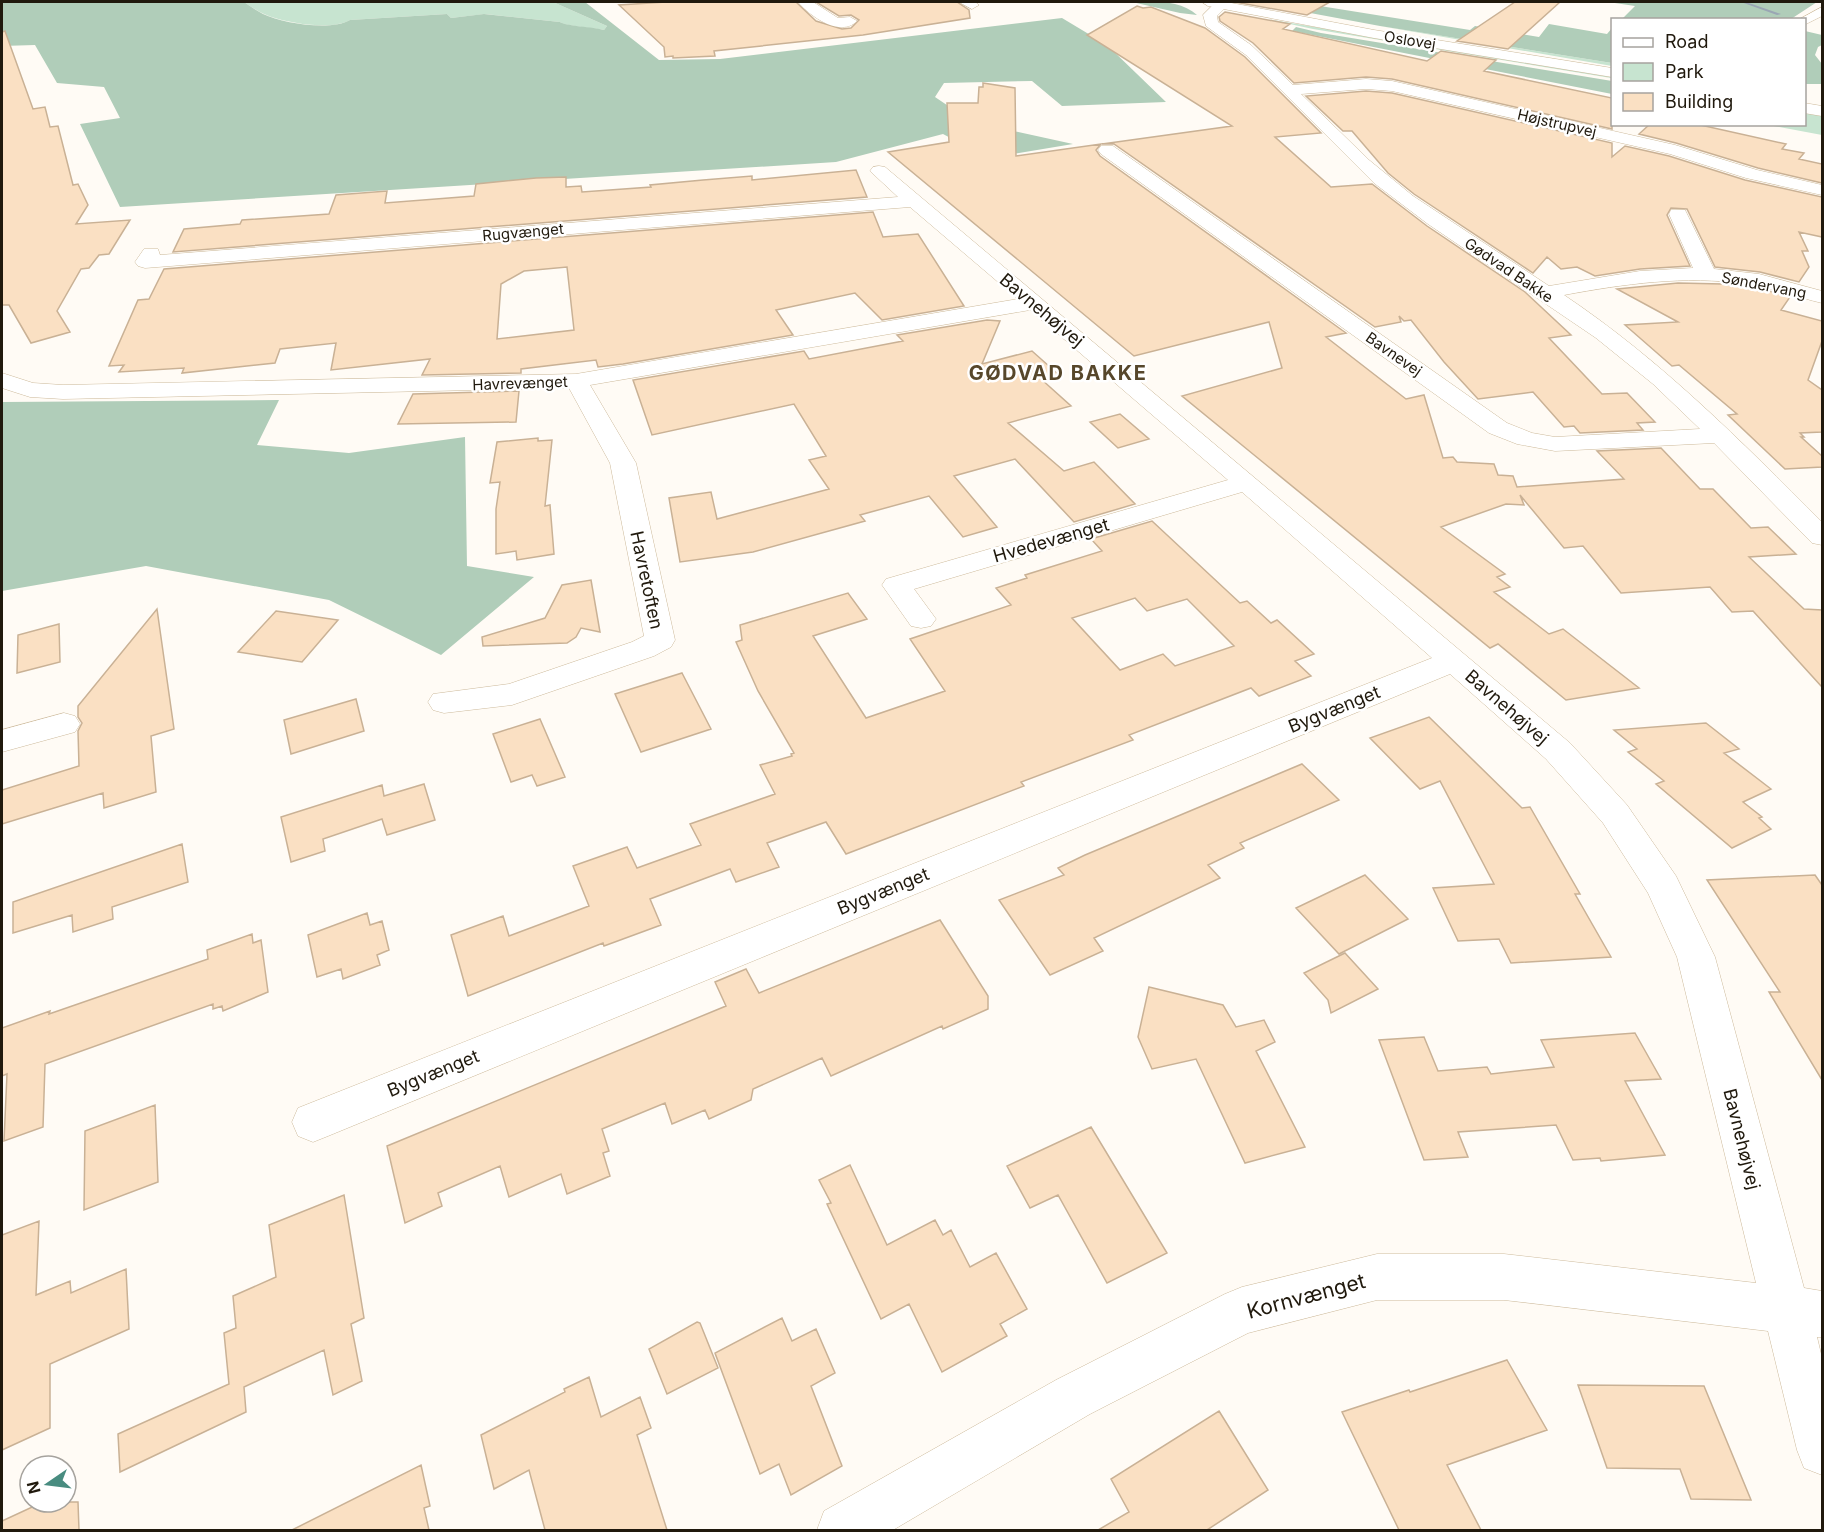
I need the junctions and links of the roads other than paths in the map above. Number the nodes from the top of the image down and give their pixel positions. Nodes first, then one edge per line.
1 (805, 2) edge
2 (1215, 3) edge
3 (1822, 10) edge
4 (1806, 20) edge
5 (850, 21) dead end
6 (1611, 73) edge
7 (1288, 90) junction
8 (1806, 103) edge
9 (1822, 105) edge
10 (1806, 108) edge
11 (1822, 111) edge
12 (1107, 150) dead end
13 (879, 171) dead end
14 (1822, 190) edge
15 (912, 201) junction
16 (1678, 214) dead end
17 (151, 253) dead end
18 (1706, 274) junction
19 (1544, 293) junction
20 (1822, 297) edge
21 (1034, 303) junction
22 (2, 380) edge
23 (576, 381) junction
24 (1719, 435) junction
25 (1247, 483) junction
26 (1818, 527) edge
27 (921, 619) dead end
28 (1454, 661) junction
29 (444, 702) dead end
30 (64, 724) dead end
31 (2, 741) edge
32 (313, 1122) dead end
33 (1804, 1312) edge
34 (1822, 1450) edge
35 (843, 1530) edge

1 - 5 street
2 - 6 street, Oslovej
2 - 7 street, Gødvad Bakke
3 - 4 street
7 - 14 street, Højstrupvej
7 - 19 street, Gødvad Bakke
8 - 9 street
10 - 11 street
12 - 24 street, Bavnevej
13 - 15 street, Bavnehøjvej
15 - 17 street, Rugvænget
15 - 21 street, Bavnehøjvej
16 - 18 street, Søndervang
18 - 19 street, Søndervang
18 - 20 street, Søndervang
19 - 24 street, Gødvad Bakke
21 - 23 street, Havrevænget
21 - 25 street, Bavnehøjvej
22 - 23 street, Havrevænget
23 - 29 street, Havretoften
24 - 26 street, Gødvad Bakke
25 - 27 street, Hvedevænget
25 - 28 street, Bavnehøjvej
28 - 32 street, Bygvænget
28 - 33 street, Bavnehøjvej
30 - 31 street
33 - 34 street, Bavnehøjvej
33 - 35 street, Kornvænget

